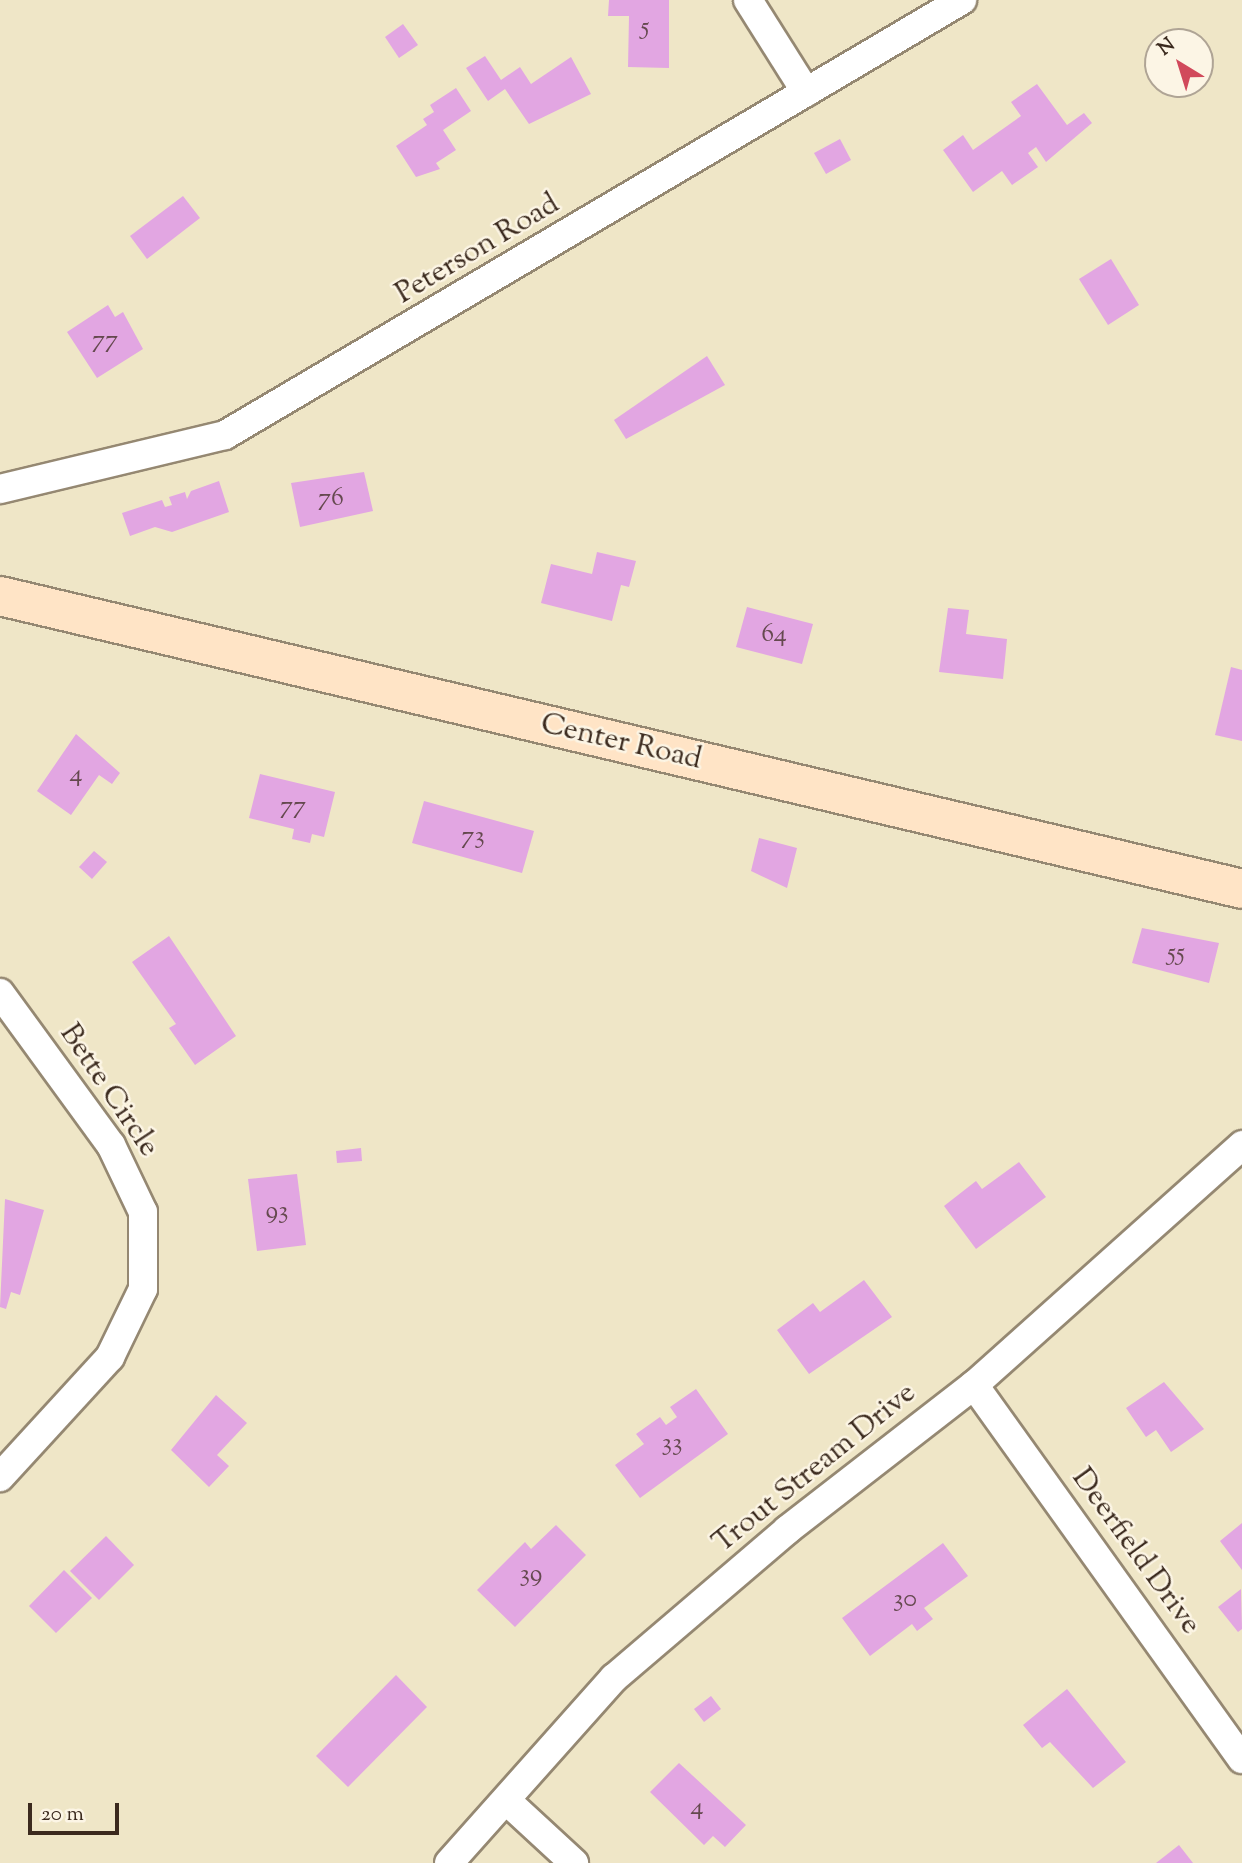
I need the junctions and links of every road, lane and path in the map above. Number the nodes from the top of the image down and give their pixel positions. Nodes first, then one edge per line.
1 (748, 0) edge
2 (962, 0) edge
3 (806, 92) junction
4 (0, 489) edge
5 (3, 604) edge
6 (1242, 889) edge
7 (0, 993) edge
8 (1242, 1145) edge
9 (974, 1385) junction
10 (0, 1477) edge
11 (1242, 1759) edge
12 (508, 1802) junction
13 (449, 1863) edge
14 (574, 1863) edge

1 - 3 street
2 - 3 street, Peterson Road
3 - 4 street, Peterson Road
5 - 6 street, Center Road
7 - 10 street, Bette Circle
8 - 9 street, Trout Stream Drive
9 - 11 street, Deerfield Drive
9 - 12 street, Trout Stream Drive
12 - 13 street, Trout Stream Drive
12 - 14 street

